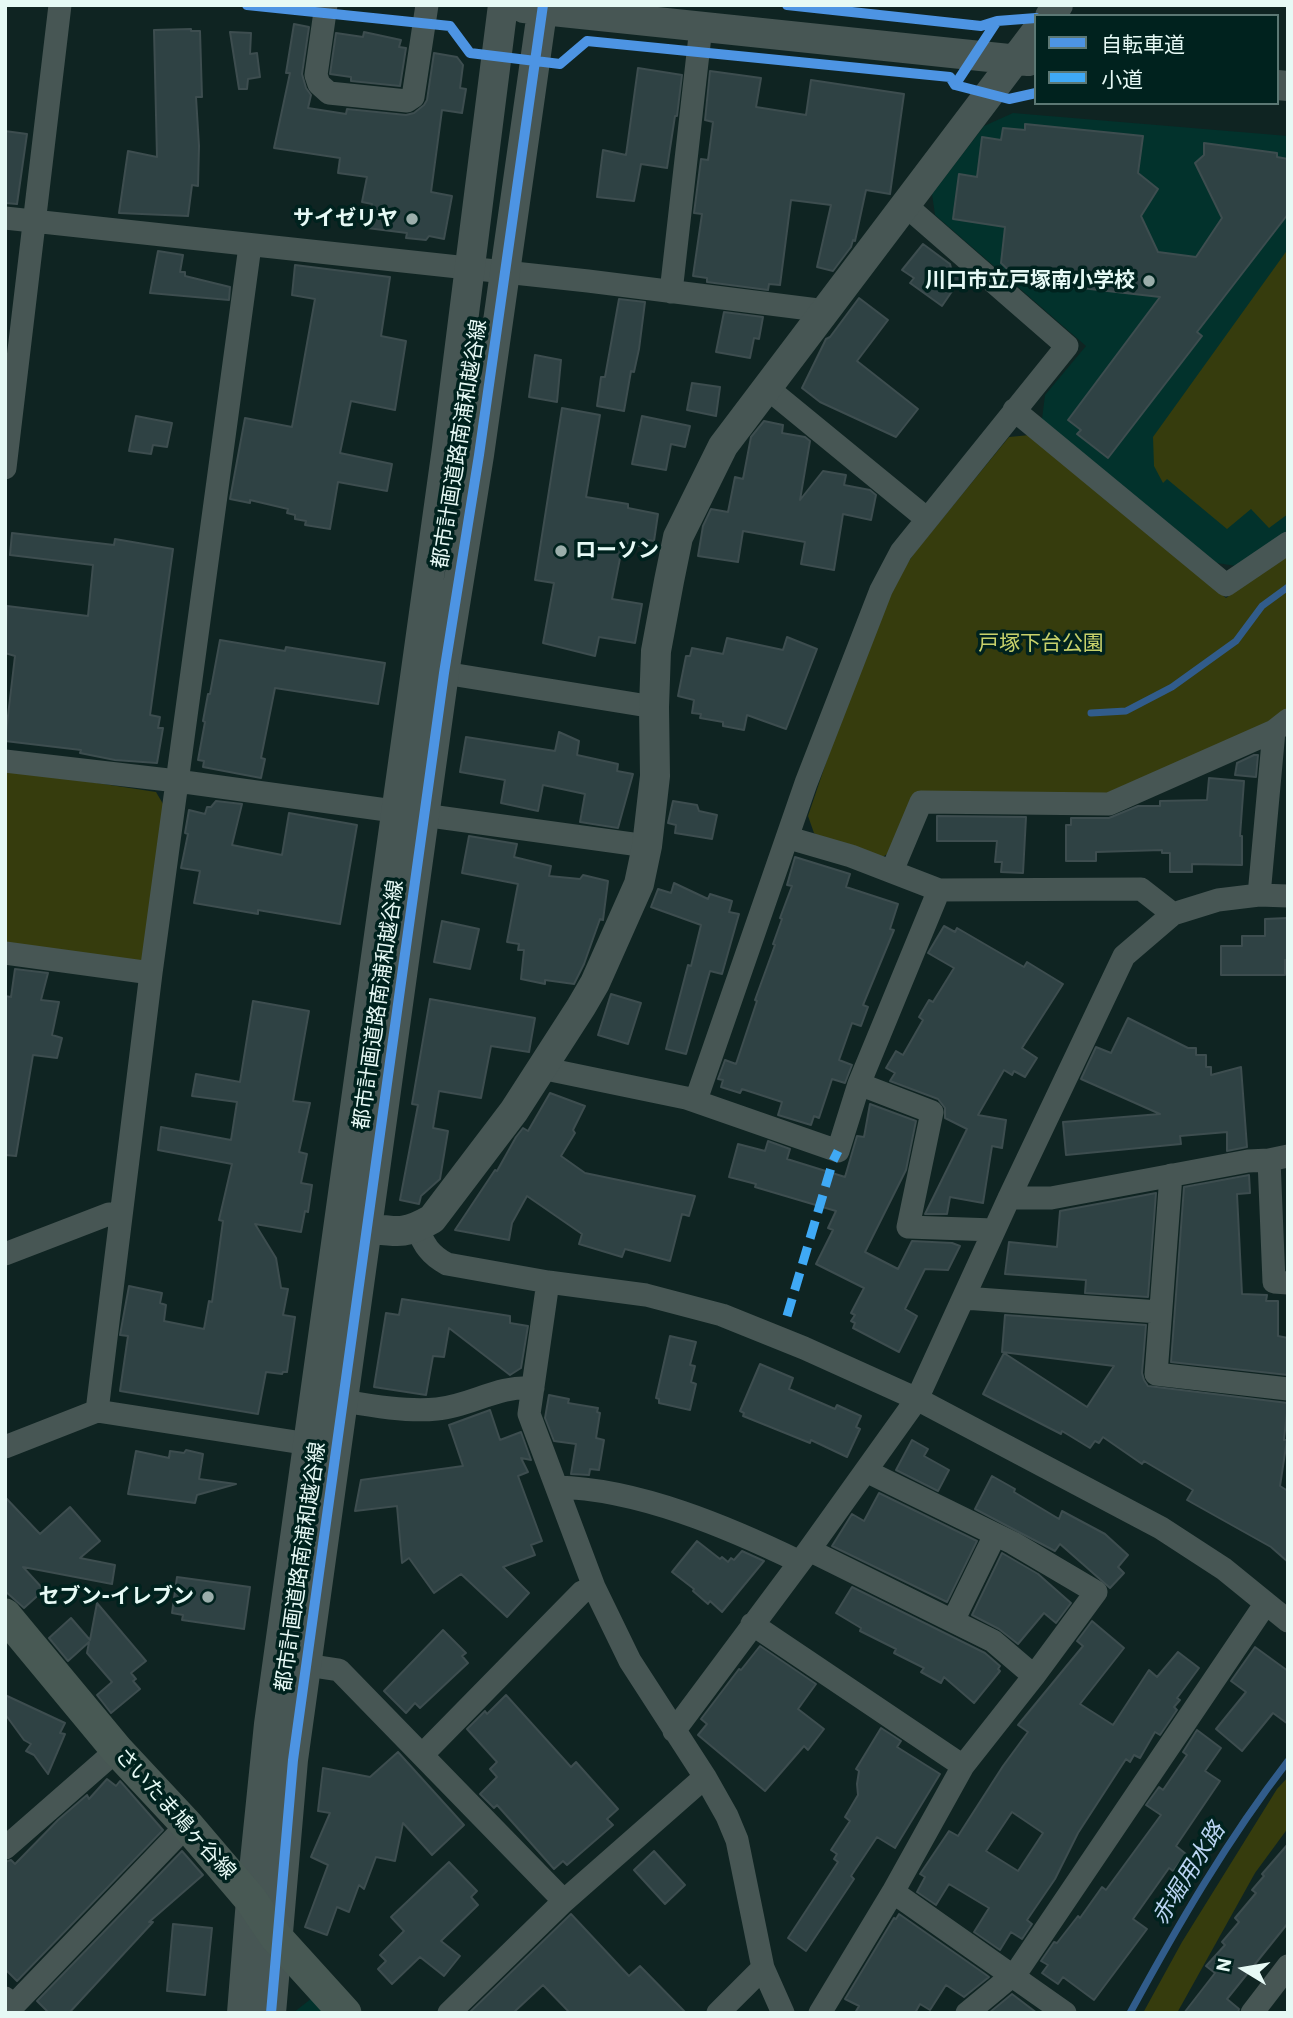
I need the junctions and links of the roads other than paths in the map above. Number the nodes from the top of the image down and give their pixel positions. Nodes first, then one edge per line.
1 (60, 5) edge
2 (326, 5) edge
3 (427, 5) edge
4 (496, 5) edge
5 (503, 6) edge
6 (542, 8) edge
7 (701, 27) junction
8 (1034, 37) edge
9 (1024, 60) edge
10 (904, 204) junction
11 (5, 218) edge
12 (34, 222) junction
13 (250, 246) junction
14 (470, 269) junction
15 (505, 273) junction
16 (671, 292) junction
17 (826, 312) junction
18 (766, 387) junction
19 (1014, 410) junction
20 (5, 468) edge
21 (927, 519) junction
22 (1288, 543) edge
23 (444, 673) junction
24 (654, 707) junction
25 (1281, 725) edge
26 (5, 761) edge
27 (177, 781) junction
28 (411, 813) junction
29 (789, 838) junction
30 (647, 846) junction
31 (891, 871) junction
32 (939, 890) junction
33 (1259, 895) junction
34 (1288, 897) edge
35 (1173, 914) junction
36 (5, 953) edge
37 (151, 973) junction
38 (541, 1068) junction
39 (859, 1084) junction
40 (696, 1100) junction
41 (1278, 1158) edge
42 (1171, 1175) junction
43 (1009, 1198) junction
44 (121, 1215) junction
45 (367, 1228) junction
46 (416, 1228) junction
47 (994, 1230) junction
48 (5, 1254) edge
49 (548, 1282) junction
50 (1288, 1283) edge
51 (964, 1298) junction
52 (1159, 1312) junction
53 (533, 1388) junction
54 (1288, 1388) edge
55 (917, 1399) junction
56 (344, 1401) junction
57 (97, 1411) junction
58 (309, 1444) junction
59 (5, 1447) edge
60 (866, 1471) junction
61 (557, 1487) junction
62 (995, 1535) junction
63 (805, 1556) junction
64 (594, 1587) junction
65 (1266, 1603) junction
66 (5, 1615) edge
67 (953, 1621) junction
68 (1288, 1621) edge
69 (752, 1624) junction
70 (306, 1665) junction
71 (1034, 1676) junction
72 (674, 1731) junction
73 (117, 1750) junction
74 (422, 1755) junction
75 (963, 1766) junction
76 (705, 1777) junction
77 (187, 1825) junction
78 (5, 1848) edge
79 (893, 1892) junction
80 (251, 1900) junction
81 (564, 1901) junction
82 (276, 1937) junction
83 (1288, 1966) edge
84 (763, 1968) junction
85 (1013, 1976) junction
86 (5, 1998) edge
87 (242, 2013) edge
88 (271, 2013) edge
89 (345, 2013) edge
90 (449, 2013) edge
91 (718, 2013) edge
92 (783, 2013) edge
93 (820, 2013) edge
94 (967, 2013) edge
95 (1065, 2013) edge
96 (1252, 2013) edge

1 - 12 street
2 - 3 street
4 - 5 street
5 - 6 street
5 - 14 street, 都市計画道路南浦和越谷線
6 - 7 street
6 - 15 street, 都市計画道路南浦和越谷線
7 - 9 street
7 - 16 street
8 - 9 street
9 - 10 street
10 - 17 street
10 - 19 street
11 - 12 street
12 - 13 street
12 - 20 street
13 - 14 street
13 - 27 street
14 - 15 street
14 - 28 street, 都市計画道路南浦和越谷線
15 - 16 street
15 - 23 street, 都市計画道路南浦和越谷線
16 - 17 street
17 - 18 street
18 - 21 street
18 - 24 street
19 - 21 street
19 - 22 street
21 - 29 street
23 - 24 street
23 - 28 street, 都市計画道路南浦和越谷線
24 - 30 street
25 - 31 street
25 - 33 street
26 - 27 street
27 - 28 street
27 - 37 street
28 - 30 street
28 - 45 street, 都市計画道路南浦和越谷線
28 - 58 street, 都市計画道路南浦和越谷線
29 - 31 street
29 - 40 street
30 - 38 street
31 - 32 street
32 - 35 street
32 - 39 street
33 - 34 street
33 - 35 street
35 - 43 street
36 - 37 street
37 - 44 street
38 - 40 street
38 - 46 street
39 - 40 street
39 - 47 street
41 - 42 street
41 - 50 street
42 - 43 street
42 - 52 street
43 - 47 street
44 - 48 street
44 - 57 street
45 - 46 street
45 - 56 street, 都市計画道路南浦和越谷線
46 - 49 street
47 - 51 street
49 - 53 street
49 - 55 street
51 - 52 street
51 - 55 street
52 - 54 street
53 - 56 street
53 - 61 street
55 - 60 street
55 - 65 street
56 - 70 street, 都市計画道路南浦和越谷線
57 - 58 street
57 - 59 street
58 - 80 street, 都市計画道路南浦和越谷線
60 - 62 street
60 - 63 street
61 - 63 street
61 - 64 street
62 - 67 street
62 - 71 street
63 - 67 street
63 - 69 street
64 - 72 street
64 - 74 street
65 - 68 street
65 - 85 street
66 - 73 main road, さいたま鳩ヶ谷線
67 - 71 street
69 - 72 street
69 - 75 street
70 - 74 street
70 - 82 street, 都市計画道路南浦和越谷線
71 - 75 street
72 - 76 street
73 - 77 main road, さいたま鳩ヶ谷線
73 - 78 street
74 - 81 street
75 - 79 street
76 - 81 street
76 - 84 street
77 - 80 main road, さいたま鳩ヶ谷線
77 - 86 street
79 - 85 street
79 - 93 street
80 - 82 main road, さいたま鳩ヶ谷線
80 - 87 street, 都市計画道路南浦和越谷線
81 - 90 street
82 - 88 street, 都市計画道路南浦和越谷線
82 - 89 main road, さいたま鳩ヶ谷線
83 - 96 street
84 - 91 street
84 - 92 street
85 - 94 street
85 - 95 street

